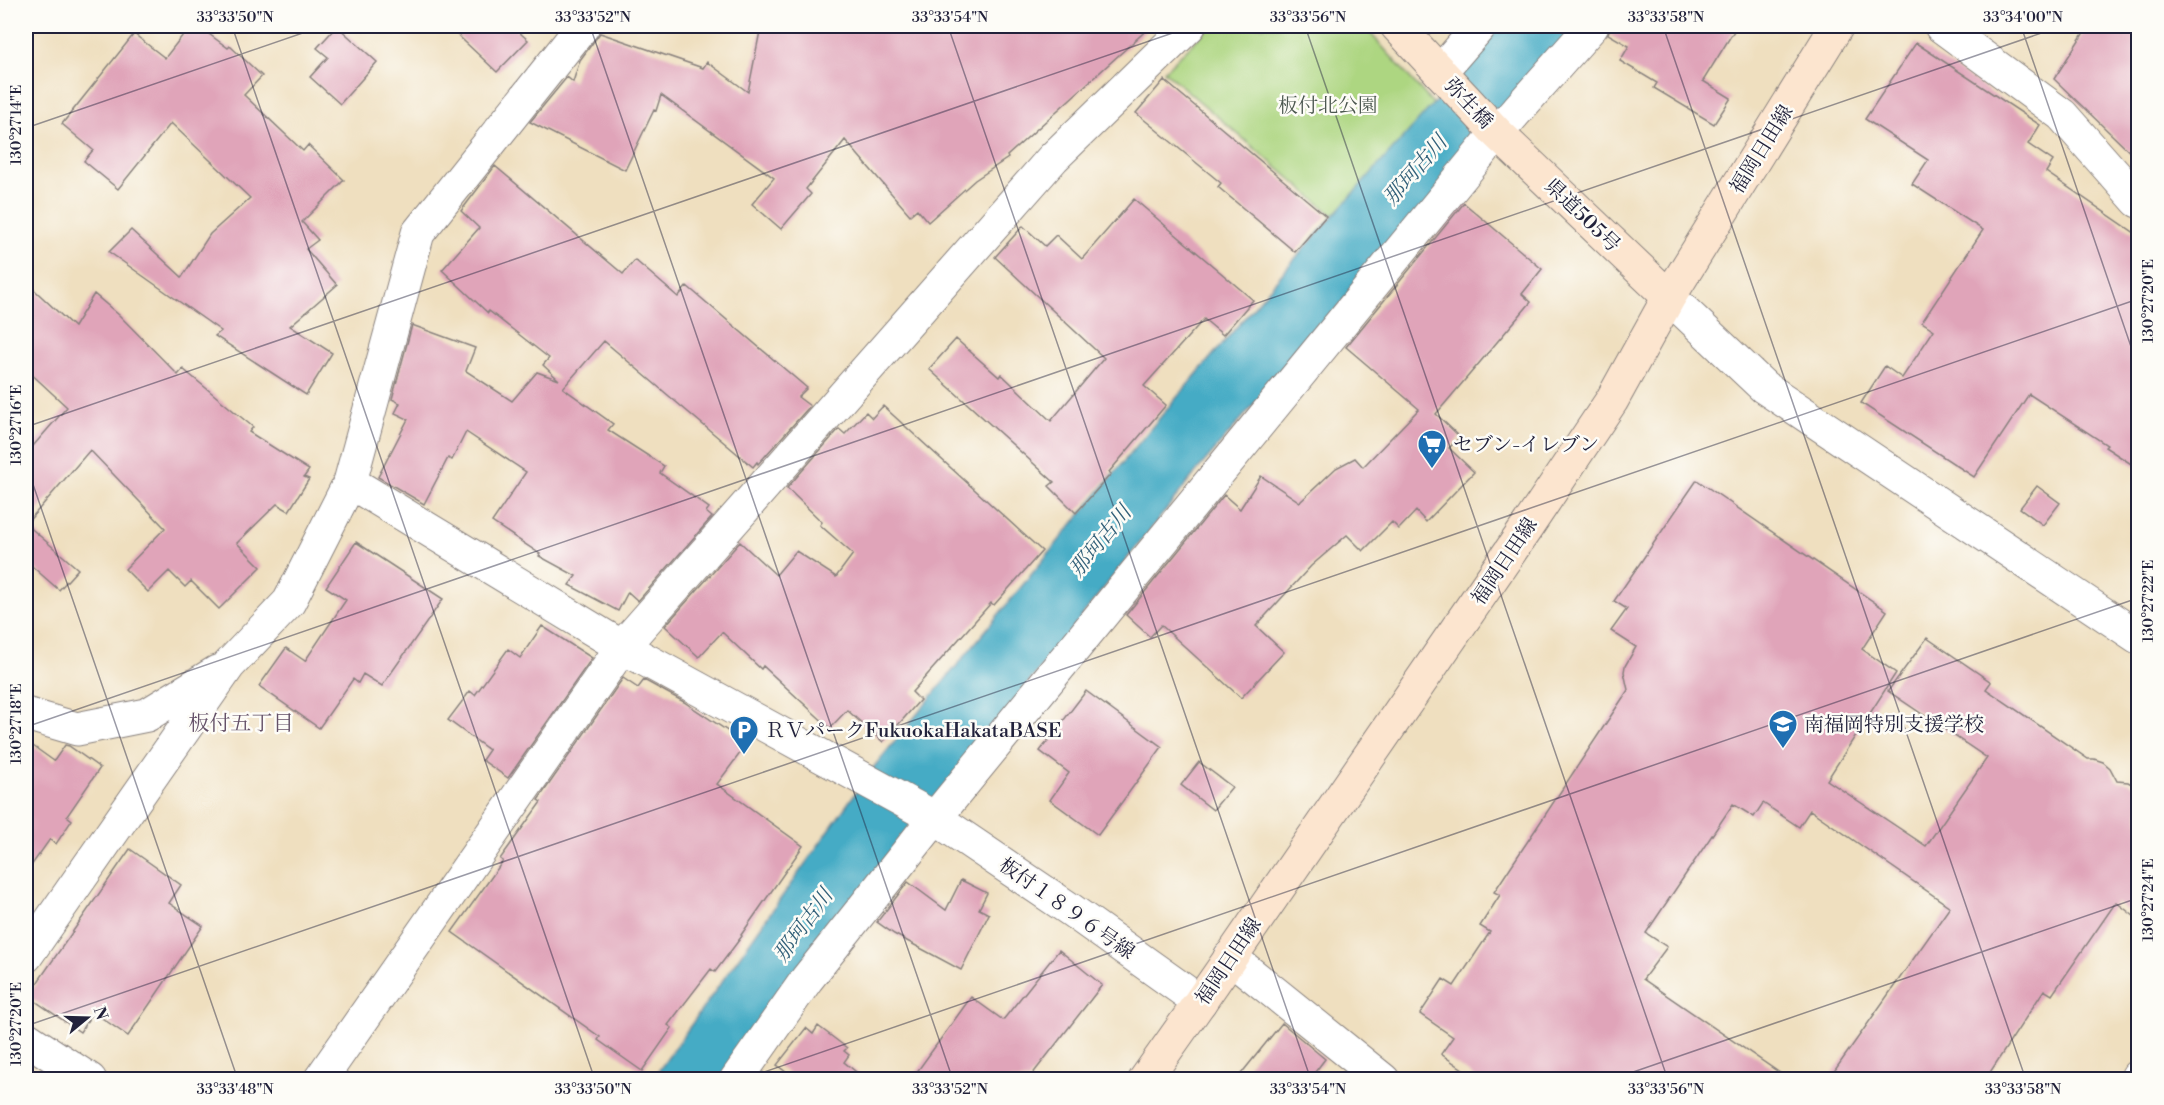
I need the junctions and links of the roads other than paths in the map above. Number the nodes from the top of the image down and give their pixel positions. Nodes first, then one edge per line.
1 (583, 26) edge
2 (1189, 26) edge
3 (1397, 26) edge
4 (1480, 26) edge
5 (1592, 26) edge
6 (1837, 26) edge
7 (1941, 26) edge
8 (1440, 72) junction
9 (1497, 133) junction
10 (2139, 201) edge
11 (1669, 297) junction
12 (350, 482) junction
13 (2139, 637) edge
14 (622, 647) junction
15 (229, 665) junction
16 (26, 714) edge
17 (933, 817) junction
18 (26, 956) edge
19 (1230, 957) junction
20 (1200, 1002) junction
21 (26, 1038) edge
22 (90, 1080) edge
23 (320, 1080) edge
24 (736, 1080) edge
25 (1145, 1080) edge
26 (1383, 1080) edge

1 - 12 street
2 - 14 street
3 - 8 main road, 弥生橋
4 - 8 street
5 - 9 street
6 - 11 main road, 福岡日田線
7 - 10 street
8 - 9 main road, 弥生橋
9 - 11 main road, 県道505号
9 - 17 street
11 - 13 street
11 - 19 main road, 福岡日田線
12 - 14 street
12 - 15 street
14 - 17 street, 板付１８９６号線
14 - 23 street
15 - 16 street
15 - 18 street
17 - 20 street, 板付１８９６号線
17 - 24 street
19 - 20 main road, 福岡日田線
19 - 26 street
20 - 25 main road, 福岡日田線
21 - 22 street

